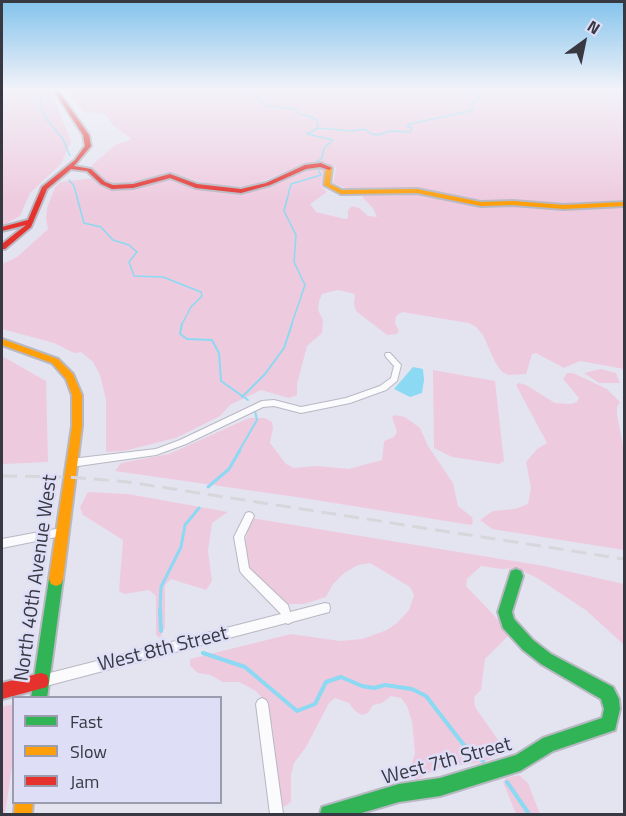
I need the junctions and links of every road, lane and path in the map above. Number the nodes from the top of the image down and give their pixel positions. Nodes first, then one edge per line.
1 (79, 127) edge
2 (70, 167) junction
3 (624, 204) edge
4 (32, 221) junction
5 (2, 229) edge
6 (2, 247) edge
7 (2, 342) edge
8 (388, 355) dead end
9 (71, 463) junction
10 (249, 516) dead end
11 (61, 532) junction
12 (2, 544) edge
13 (516, 576) dead end
14 (325, 608) dead end
15 (288, 619) junction
16 (41, 681) junction
17 (2, 691) edge
18 (39, 696) edge
19 (262, 704) dead end
20 (277, 814) edge
21 (329, 814) edge

1 - 2 street
2 - 3 street
2 - 4 street
4 - 5 street
4 - 6 street
7 - 9 street, North 40th Avenue West
8 - 9 street
9 - 11 street, North 40th Avenue West
10 - 15 street
11 - 12 street
11 - 16 street, North 40th Avenue West
13 - 21 street, West 7th Street
14 - 15 street, West 8th Street
15 - 16 street, West 8th Street
16 - 17 street, West 8th Street
16 - 18 street, North 40th Avenue West
19 - 20 street

